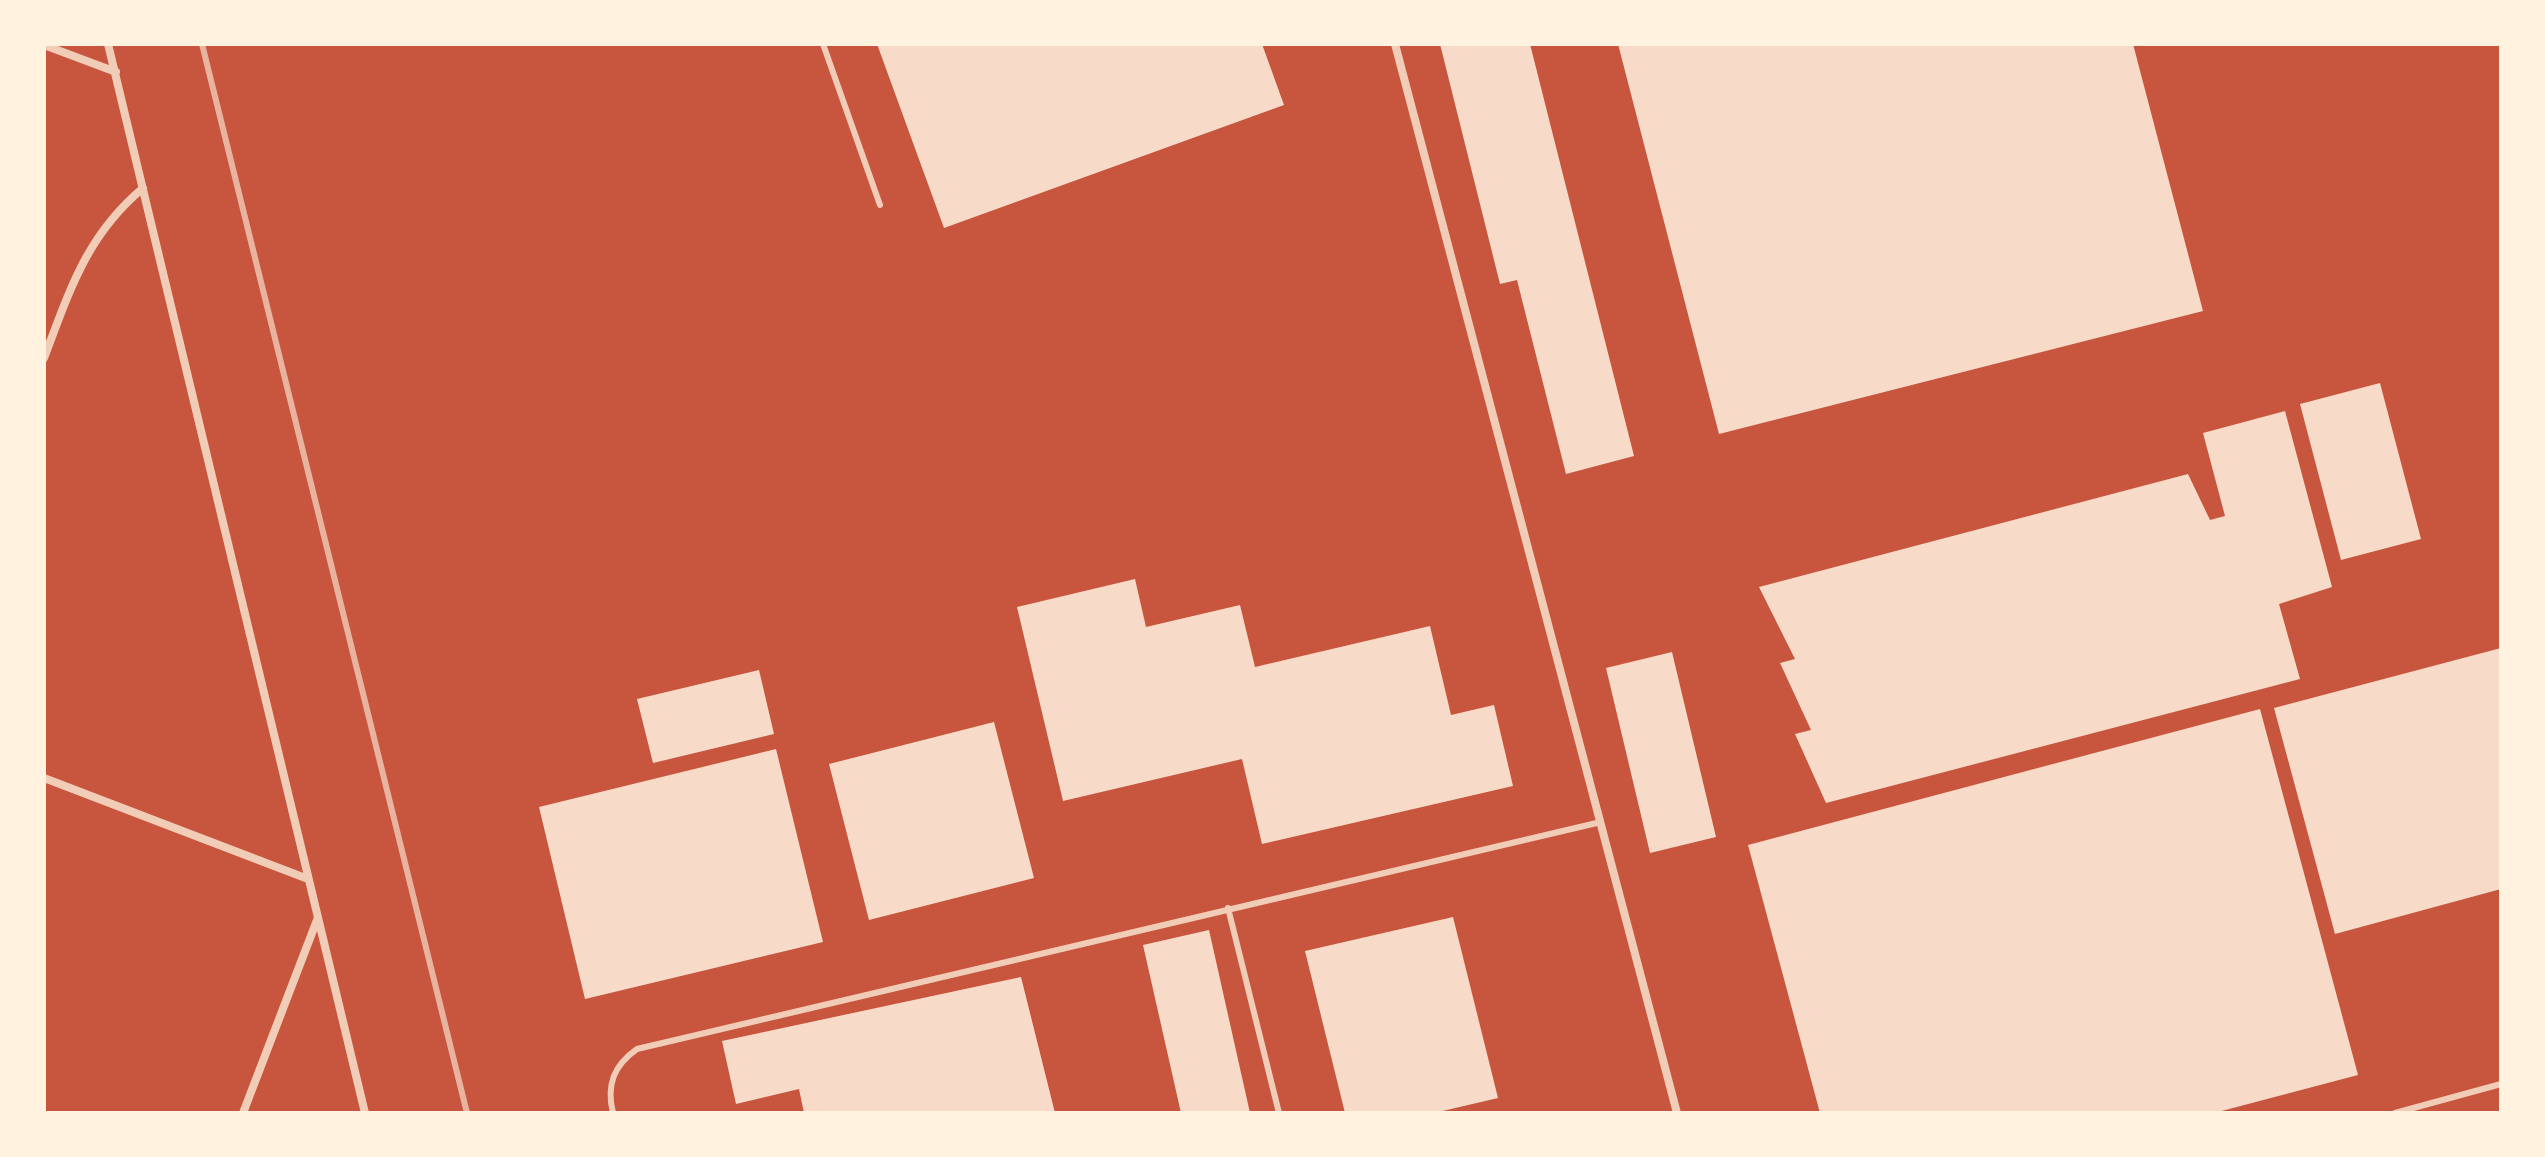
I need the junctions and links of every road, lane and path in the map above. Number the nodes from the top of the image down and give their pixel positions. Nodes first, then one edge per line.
1 (108, 44) edge
2 (823, 44) edge
3 (1395, 44) edge
4 (44, 45) edge
5 (116, 72) junction
6 (143, 188) junction
7 (880, 205) dead end
8 (44, 358) edge
9 (44, 778) edge
10 (1601, 822) junction
11 (308, 879) junction
12 (1228, 908) junction
13 (317, 918) junction
14 (2501, 1084) edge
15 (243, 1113) edge
16 (365, 1113) edge
17 (613, 1113) edge
18 (1279, 1113) edge
19 (1677, 1113) edge
20 (2395, 1113) edge

1 - 5 street
2 - 7 lane
3 - 10 street
4 - 5 street
5 - 6 street
6 - 8 street
6 - 11 street
9 - 11 street
10 - 12 lane
10 - 19 street
11 - 13 street
12 - 17 lane
12 - 18 lane
13 - 15 street
13 - 16 street
14 - 20 lane

